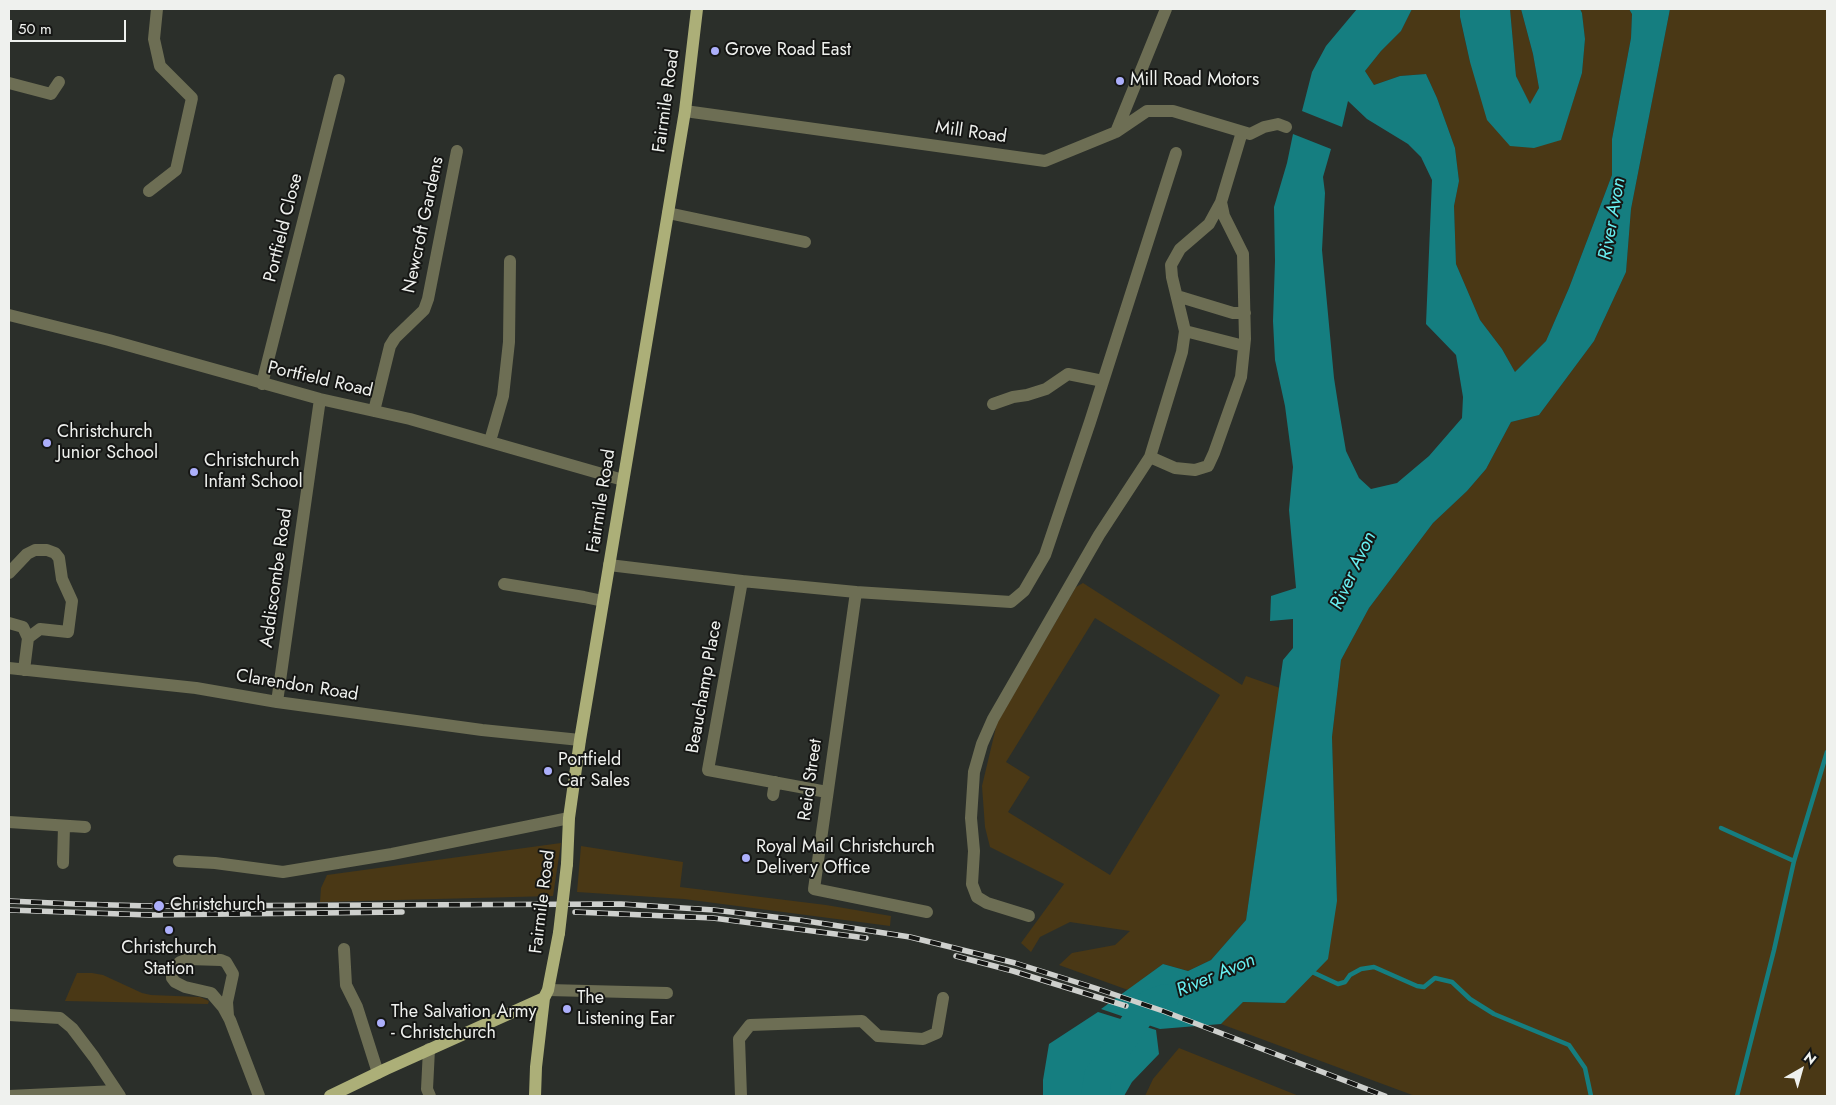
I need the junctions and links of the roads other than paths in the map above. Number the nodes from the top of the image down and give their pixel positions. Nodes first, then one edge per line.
1 (157, 9) edge
2 (697, 9) edge
3 (1166, 9) edge
4 (339, 80) dead end
5 (9, 82) edge
6 (59, 82) dead end
7 (685, 111) junction
8 (1286, 126) dead end
9 (1116, 132) junction
10 (1242, 132) junction
11 (457, 151) dead end
12 (1176, 153) dead end
13 (149, 191) dead end
14 (1221, 202) junction
15 (668, 213) junction
16 (805, 242) dead end
17 (510, 261) dead end
18 (1177, 296) junction
19 (1245, 313) junction
20 (9, 314) edge
21 (1185, 331) junction
22 (1244, 346) junction
23 (1103, 381) junction
24 (262, 384) junction
25 (320, 400) junction
26 (993, 404) dead end
27 (374, 411) junction
28 (490, 441) junction
29 (1150, 457) junction
30 (624, 480) junction
31 (609, 565) junction
32 (9, 572) edge
33 (742, 581) junction
34 (504, 584) dead end
35 (856, 592) junction
36 (603, 601) junction
37 (9, 623) edge
38 (28, 638) junction
39 (9, 668) edge
40 (24, 670) junction
41 (278, 702) junction
42 (580, 740) junction
43 (827, 792) junction
44 (569, 818) junction
45 (9, 822) edge
46 (64, 826) junction
47 (85, 827) dead end
48 (179, 861) dead end
49 (62, 863) dead end
50 (927, 912) dead end
51 (1029, 916) dead end
52 (344, 949) dead end
53 (666, 993) dead end
54 (546, 994) junction
55 (942, 998) dead end
56 (9, 1015) edge
57 (228, 1016) junction
58 (429, 1049) junction
59 (378, 1073) junction
60 (118, 1093) edge
61 (9, 1096) edge
62 (259, 1096) edge
63 (330, 1096) edge
64 (430, 1096) edge
65 (535, 1096) edge
66 (742, 1096) edge

1 - 13 street
2 - 7 main road, Fairmile Road
3 - 9 street
4 - 24 street, Portfield Close
5 - 6 street
7 - 9 street, Mill Road
7 - 15 main road, Fairmile Road
8 - 10 street
9 - 10 street, Mill Road
10 - 14 street
11 - 27 street, Newcroft Gardens
12 - 23 street
14 - 18 street
14 - 19 street
15 - 16 street
15 - 30 main road, Fairmile Road
17 - 28 street
18 - 19 street
18 - 21 street
19 - 22 street
20 - 24 street, Portfield Road
21 - 22 street
21 - 29 street
22 - 29 street
23 - 26 street
23 - 35 street
24 - 25 street, Portfield Road
25 - 27 street, Portfield Road
25 - 41 street, Addiscombe Road
27 - 28 street, Portfield Road
28 - 30 street, Portfield Road
29 - 51 street
30 - 31 main road, Fairmile Road
31 - 33 street
31 - 36 main road, Fairmile Road
32 - 38 street
33 - 35 street
33 - 43 street, Beauchamp Place
34 - 36 street
35 - 43 street, Reid Street
36 - 42 main road, Fairmile Road
37 - 38 street
38 - 40 street
39 - 40 street, Clarendon Road
40 - 41 street, Clarendon Road
41 - 42 street, Clarendon Road
42 - 44 main road, Fairmile Road
43 - 50 street, Reid Street
44 - 48 street
44 - 54 main road, Fairmile Road, bridge
45 - 46 street
46 - 47 street
46 - 49 street
52 - 59 street
53 - 54 street
54 - 58 main road
54 - 65 main road, Fairmile Road
55 - 66 street
56 - 60 street
57 - 57 street
57 - 62 street
58 - 59 main road
58 - 64 street
59 - 63 main road
60 - 61 street

